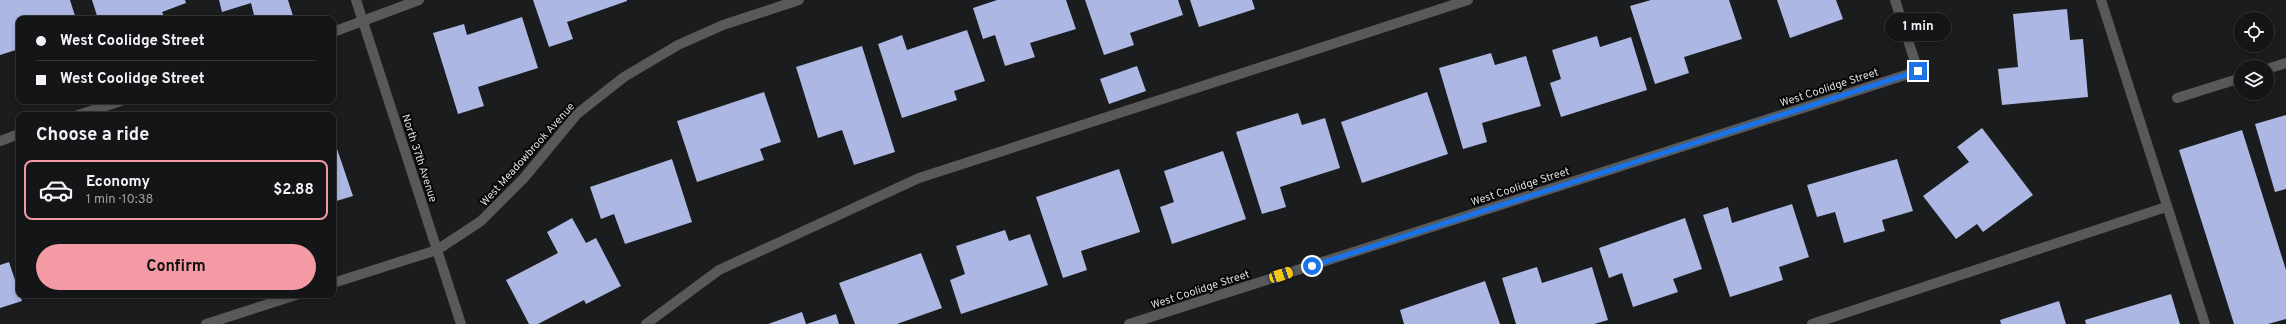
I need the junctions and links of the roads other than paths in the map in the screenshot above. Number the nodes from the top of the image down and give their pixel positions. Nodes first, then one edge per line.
1 (356, 0) edge
2 (419, 0) edge
3 (799, 0) edge
4 (1468, 0) edge
5 (1895, 0) edge
6 (2101, 0) edge
7 (363, 22) junction
8 (336, 31) edge
9 (2286, 63) edge
10 (2274, 67) edge
11 (2234, 80) edge
12 (2177, 98) dead end
13 (112, 104) edge
14 (87, 112) edge
15 (16, 135) edge
16 (0, 140) edge
17 (2166, 207) junction
18 (437, 250) junction
19 (336, 282) edge
20 (287, 298) edge
21 (206, 324) edge
22 (461, 324) edge
23 (646, 324) edge
24 (1129, 324) edge
25 (1812, 324) edge
26 (2205, 324) edge

1 - 7 street, North 37th Avenue
2 - 7 street
3 - 18 street, West Meadowbrook Avenue
4 - 23 street
5 - 24 street, West Coolidge Street
6 - 17 street
7 - 8 street
7 - 18 street, North 37th Avenue
9 - 10 street
11 - 12 street
13 - 14 street
15 - 16 street
17 - 25 street
17 - 26 street
18 - 19 street, West Meadowbrook Avenue
18 - 22 street, North 37th Avenue
20 - 21 street

